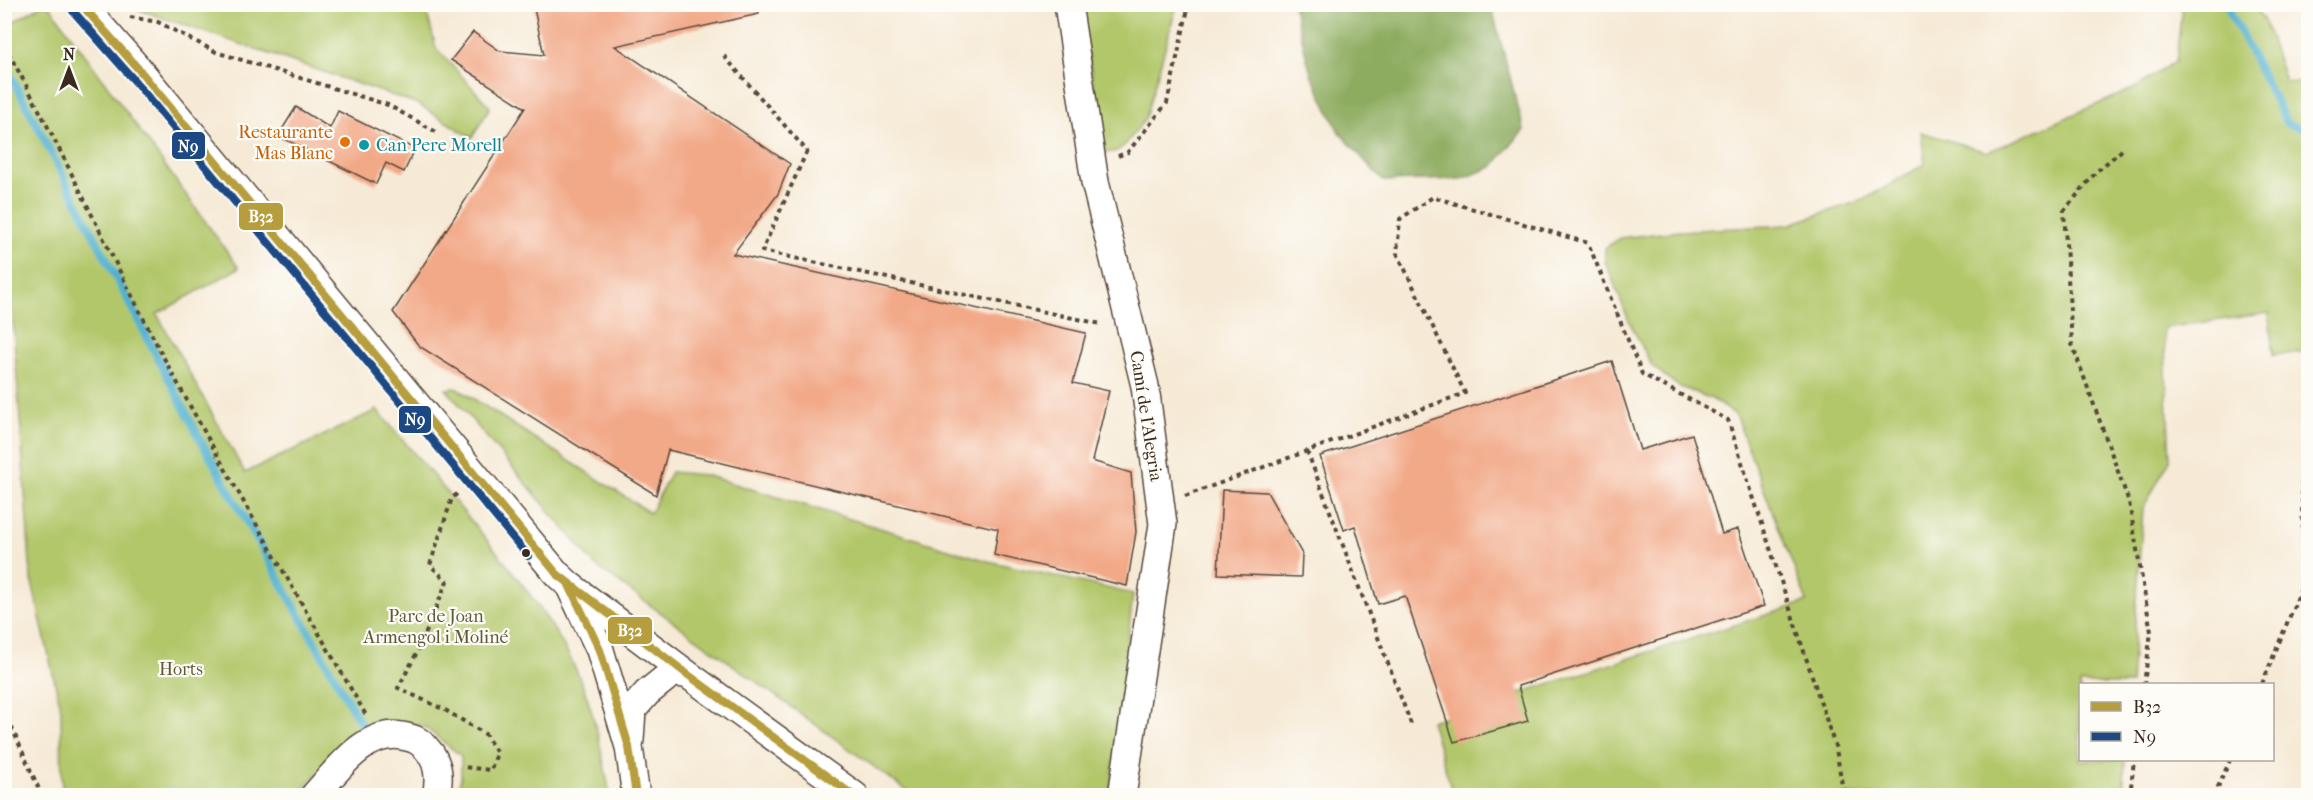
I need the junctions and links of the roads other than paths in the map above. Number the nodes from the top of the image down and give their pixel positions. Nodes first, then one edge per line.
1 (81, 4) edge
2 (1068, 4) edge
3 (569, 585) junction
4 (687, 674) junction
5 (629, 747) junction
6 (436, 794) edge
7 (314, 795) edge
8 (636, 795) edge
9 (855, 795) edge
10 (1122, 795) edge

1 - 3 street
2 - 10 street, Camí de l'Alegria
3 - 4 street
3 - 5 street
4 - 5 street
4 - 9 street
5 - 8 street
6 - 7 street

